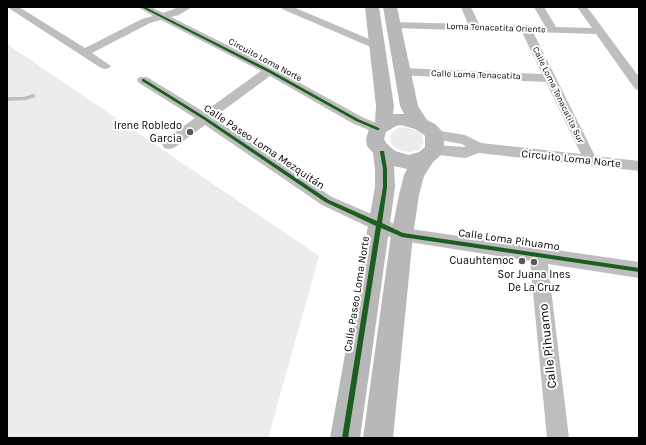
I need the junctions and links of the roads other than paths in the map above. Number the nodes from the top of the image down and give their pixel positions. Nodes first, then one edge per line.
1 (12, 7) edge
2 (143, 7) edge
3 (187, 7) edge
4 (285, 7) edge
5 (372, 7) edge
6 (390, 7) edge
7 (466, 7) edge
8 (539, 7) edge
9 (582, 7) edge
10 (297, 10) edge
11 (162, 16) junction
12 (393, 25) junction
13 (474, 27) junction
14 (526, 29) junction
15 (552, 30) junction
16 (599, 31) junction
17 (377, 46) junction
18 (84, 53) junction
19 (105, 66) dead end
20 (269, 70) junction
21 (402, 72) junction
22 (550, 78) junction
23 (143, 80) dead end
24 (639, 86) edge
25 (33, 96) dead end
26 (7, 99) edge
27 (204, 118) junction
28 (380, 136) junction
29 (429, 142) junction
30 (169, 144) dead end
31 (591, 161) junction
32 (639, 166) edge
33 (379, 224) junction
34 (402, 235) junction
35 (538, 254) junction
36 (639, 270) edge
37 (345, 438) edge
38 (378, 438) edge
39 (558, 438) edge

1 - 18 street
2 - 11 street, Circuito Loma Norte
3 - 11 street
4 - 10 street
5 - 17 street, Calle Paseo Loma Norte
6 - 12 street
7 - 13 street
8 - 15 street
9 - 16 street
10 - 17 street
11 - 18 street
11 - 20 street, Circuito Loma Norte
12 - 13 street, Loma Tenacatita Oriente
12 - 21 street
13 - 14 street, Loma Tenacatita Oriente
14 - 15 street, Loma Tenacatita Oriente
14 - 22 street, Calle Loma Tenacatita Sur
15 - 16 street, Loma Tenacatita Oriente
16 - 24 street
17 - 28 street, Calle Paseo Loma Norte
18 - 19 street
20 - 27 street
20 - 28 street, Circuito Loma Norte
21 - 22 street, Calle Loma Tenacatita
21 - 29 street
22 - 31 street, Calle Loma Tenacatita Sur
23 - 27 street, Calle Paseo Loma Mezquitán
25 - 26 lane
27 - 30 street
27 - 33 street, Calle Paseo Loma Mezquitán
28 - 29 street
28 - 29 street
28 - 33 street, Calle Paseo Loma Norte
29 - 31 street, Circuito Loma Norte
29 - 34 street
31 - 32 street, Circuito Loma Norte
33 - 34 street, Calle Loma Pihuamo
33 - 37 street, Calle Paseo Loma Norte
34 - 35 street, Calle Loma Pihuamo
34 - 38 street
35 - 36 street, Calle Loma Pihuamo
35 - 39 street, Calle Pihuamo

